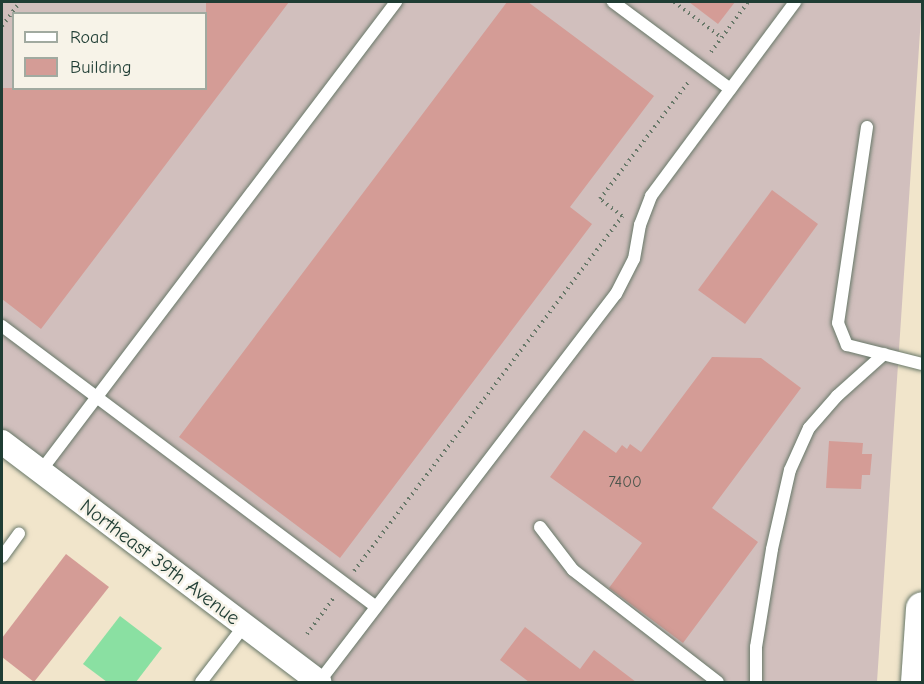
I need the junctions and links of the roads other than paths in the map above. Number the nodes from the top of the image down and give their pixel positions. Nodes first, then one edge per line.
1 (396, 2) edge
2 (613, 2) edge
3 (795, 2) edge
4 (730, 89) junction
5 (867, 127) dead end
6 (2, 326) edge
7 (884, 354) junction
8 (922, 364) edge
9 (96, 397) junction
10 (2, 442) edge
11 (40, 472) junction
12 (540, 527) dead end
13 (19, 534) dead end
14 (2, 557) edge
15 (376, 607) junction
16 (922, 608) edge
17 (244, 626) junction
18 (201, 682) edge
19 (319, 682) edge
20 (717, 682) edge
21 (756, 682) edge
22 (918, 682) edge

1 - 9 lane
2 - 4 lane
3 - 4 lane
4 - 15 lane
5 - 7 lane
6 - 9 lane
7 - 8 lane
7 - 21 lane
9 - 11 lane
9 - 15 lane
10 - 11 street, Northeast 39th Avenue
11 - 17 street, Northeast 39th Avenue
12 - 20 lane
13 - 14 lane
15 - 19 lane
16 - 22 main road
17 - 18 lane
17 - 19 street, Northeast 39th Avenue

